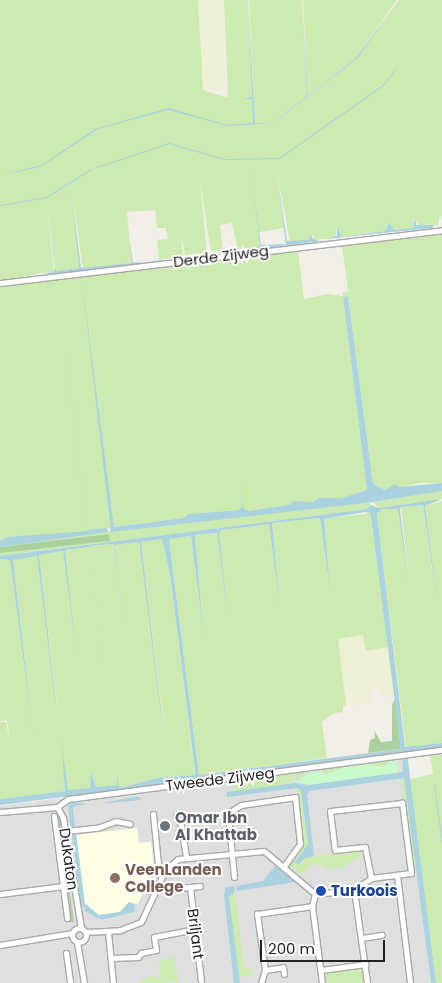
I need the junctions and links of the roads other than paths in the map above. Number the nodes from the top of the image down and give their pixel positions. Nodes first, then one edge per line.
1 (442, 230) edge
2 (0, 283) edge
3 (442, 750) edge
4 (56, 807) junction
5 (0, 812) edge
6 (153, 814) dead end
7 (54, 816) dead end
8 (176, 816) dead end
9 (130, 824) dead end
10 (71, 831) junction
11 (231, 854) junction
12 (186, 858) junction
13 (283, 867) junction
14 (165, 870) junction
15 (397, 875) junction
16 (234, 877) dead end
17 (371, 878) junction
18 (63, 886) junction
19 (200, 886) dead end
20 (190, 887) junction
21 (156, 890) junction
22 (354, 890) junction
23 (0, 894) edge
24 (315, 894) junction
25 (312, 906) junction
26 (67, 918) dead end
27 (78, 928) junction
28 (195, 929) junction
29 (108, 932) junction
30 (86, 934) junction
31 (72, 935) junction
32 (382, 935) dead end
33 (362, 938) junction
34 (80, 942) junction
35 (0, 945) edge
36 (66, 953) dead end
37 (111, 958) junction
38 (366, 964) junction
39 (265, 970) junction
40 (321, 970) junction
41 (284, 974) dead end
42 (202, 980) dead end
43 (70, 983) edge
44 (84, 983) edge
45 (113, 983) edge
46 (261, 983) edge
47 (322, 983) edge
48 (368, 983) edge
49 (410, 983) edge

1 - 2 street, Derde Zijweg
3 - 4 street, Tweede Zijweg
4 - 5 street, Tweede Zijweg
4 - 10 street, Dukaton
6 - 14 street
7 - 18 street
8 - 12 street
9 - 10 street
10 - 27 street, Dukaton
11 - 12 street
11 - 13 street
11 - 13 street
11 - 16 street
12 - 14 street
13 - 24 street
14 - 21 street
15 - 17 street
15 - 17 street
15 - 49 street
17 - 22 street
18 - 23 street
18 - 26 street
19 - 20 street, Briljant
20 - 21 street, Briljant
20 - 28 street, Briljant
21 - 29 street
22 - 24 street
22 - 33 street
24 - 25 street
25 - 39 street
25 - 40 street
27 - 30 street
27 - 31 street
28 - 37 street
28 - 42 street, Briljant
29 - 30 street
29 - 37 street
30 - 34 street
31 - 34 street
31 - 35 street
32 - 33 street
33 - 38 street
34 - 44 street
36 - 43 street
37 - 45 street
38 - 40 street
38 - 48 street
39 - 41 street
39 - 46 street
40 - 47 street

